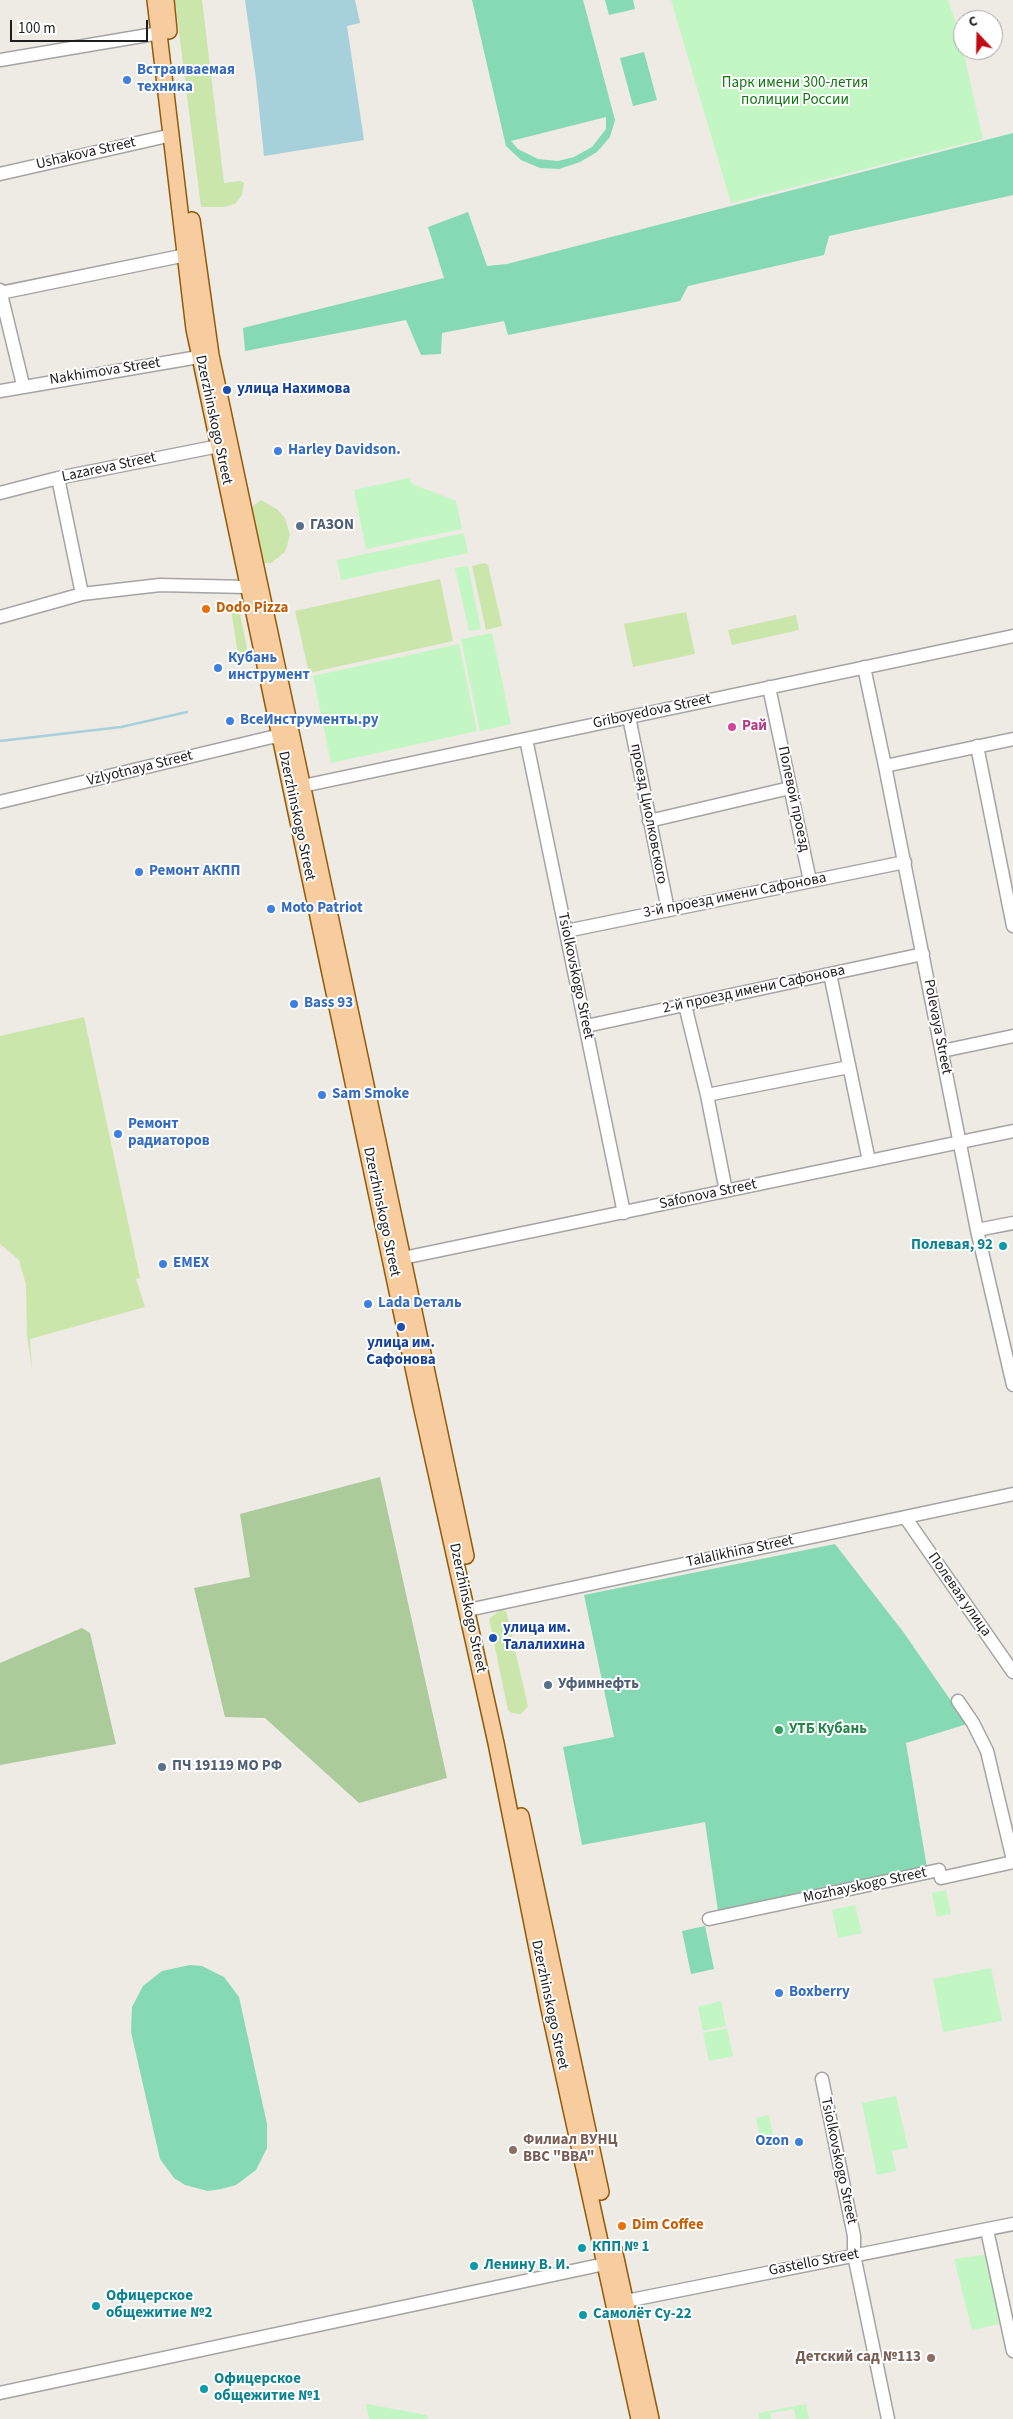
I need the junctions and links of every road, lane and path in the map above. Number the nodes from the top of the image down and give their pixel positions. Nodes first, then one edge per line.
1 (155, 0) edge
2 (166, 0) edge
3 (160, 33) junction
4 (0, 60) edge
5 (172, 134) junction
6 (0, 174) edge
7 (191, 257) junction
8 (0, 292) edge
9 (205, 356) junction
10 (23, 386) junction
11 (0, 390) edge
12 (218, 446) junction
13 (58, 478) junction
14 (0, 492) edge
15 (247, 587) junction
16 (82, 594) junction
17 (0, 617) edge
18 (1013, 636) edge
19 (864, 668) junction
20 (769, 688) junction
21 (629, 717) junction
22 (280, 738) junction
23 (526, 739) junction
24 (1013, 739) edge
25 (977, 746) junction
26 (885, 766) junction
27 (296, 787) junction
28 (790, 788) junction
29 (0, 802) edge
30 (649, 821) junction
31 (905, 862) junction
32 (810, 881) junction
33 (668, 910) junction
34 (1013, 926) edge
35 (566, 931) junction
36 (923, 954) junction
37 (830, 974) junction
38 (685, 1005) junction
39 (586, 1026) junction
40 (1013, 1036) edge
41 (942, 1051) junction
42 (849, 1067) junction
43 (707, 1095) junction
44 (1013, 1131) edge
45 (960, 1142) junction
46 (869, 1161) junction
47 (726, 1191) junction
48 (624, 1213) junction
49 (1013, 1223) edge
50 (977, 1230) junction
51 (403, 1258) junction
52 (1013, 1386) edge
53 (1013, 1494) edge
54 (905, 1517) junction
55 (472, 1609) junction
56 (1013, 1672) edge
57 (958, 1701) dead end
58 (1013, 1861) edge
59 (710, 1919) dead end
60 (822, 2079) dead end
61 (1013, 2224) edge
62 (987, 2230) junction
63 (854, 2255) junction
64 (611, 2262) junction
65 (620, 2302) junction
66 (1010, 2322) edge
67 (1013, 2351) edge
68 (0, 2393) edge
69 (639, 2419) edge
70 (651, 2419) edge
71 (888, 2419) edge

1 - 3 main road, Dzerzhinskogo Street
2 - 7 main road, Dzerzhinskogo Street
3 - 4 street
3 - 5 main road, Dzerzhinskogo Street
5 - 6 street, Ushakova Street
5 - 7 main road, Dzerzhinskogo Street
7 - 8 street
7 - 9 main road, Dzerzhinskogo Street
8 - 10 street
9 - 10 street, Nakhimova Street
9 - 12 main road, Dzerzhinskogo Street
9 - 27 main road, Dzerzhinskogo Street
10 - 11 street, Nakhimova Street
12 - 13 street, Lazareva Street
12 - 15 main road, Dzerzhinskogo Street
13 - 14 street, Lazareva Street
13 - 16 street
15 - 16 street
15 - 22 main road, Dzerzhinskogo Street
16 - 17 street
18 - 19 street, Griboyedova Street
19 - 20 street, Griboyedova Street
19 - 26 street, Polevaya Street
20 - 21 street, Griboyedova Street
20 - 28 street, Полевой проезд
21 - 23 street, Griboyedova Street
21 - 30 street, проезд Циолковского
22 - 27 main road, Dzerzhinskogo Street
22 - 29 street, Vzlyotnaya Street
23 - 27 street, Griboyedova Street
23 - 35 street, Tsiolkovskogo Street
24 - 25 street
25 - 26 street
25 - 34 street
26 - 31 street, Polevaya Street
27 - 51 main road, Dzerzhinskogo Street
27 - 55 main road, Dzerzhinskogo Street
28 - 30 street
28 - 32 street, Полевой проезд
30 - 33 street, проезд Циолковского
31 - 32 street, 3-й проезд имени Сафонова
31 - 36 street, Polevaya Street
32 - 33 street, 3-й проезд имени Сафонова
33 - 35 street, 3-й проезд имени Сафонова
35 - 39 street, Tsiolkovskogo Street
36 - 37 street, 2-й проезд имени Сафонова
36 - 41 street, Polevaya Street
37 - 38 street, 2-й проезд имени Сафонова
37 - 42 street
38 - 39 street, 2-й проезд имени Сафонова
38 - 43 street
39 - 48 street, Tsiolkovskogo Street
40 - 41 street
41 - 45 street, Polevaya Street
42 - 43 street
42 - 46 street
43 - 47 street
44 - 45 street, Safonova Street
45 - 46 street, Safonova Street
45 - 50 street, Polevaya Street
46 - 47 street, Safonova Street
47 - 48 street, Safonova Street
48 - 51 street, Safonova Street
49 - 50 street
50 - 52 street, Polevaya Street
51 - 55 main road, Dzerzhinskogo Street
53 - 54 street, Talalikhina Street
54 - 55 street, Talalikhina Street
54 - 56 street, Полевая улица
55 - 64 main road, Dzerzhinskogo Street
57 - 58 street
58 - 59 street, Mozhayskogo Street
60 - 63 street, Tsiolkovskogo Street
61 - 62 street, Gastello Street
62 - 63 street, Gastello Street
62 - 66 street
63 - 65 street, Gastello Street
63 - 71 street, Tsiolkovskogo Street
64 - 65 main road, Dzerzhinskogo Street
64 - 68 street
65 - 69 main road, Dzerzhinskogo Street
65 - 70 main road, Dzerzhinskogo Street
66 - 67 street

